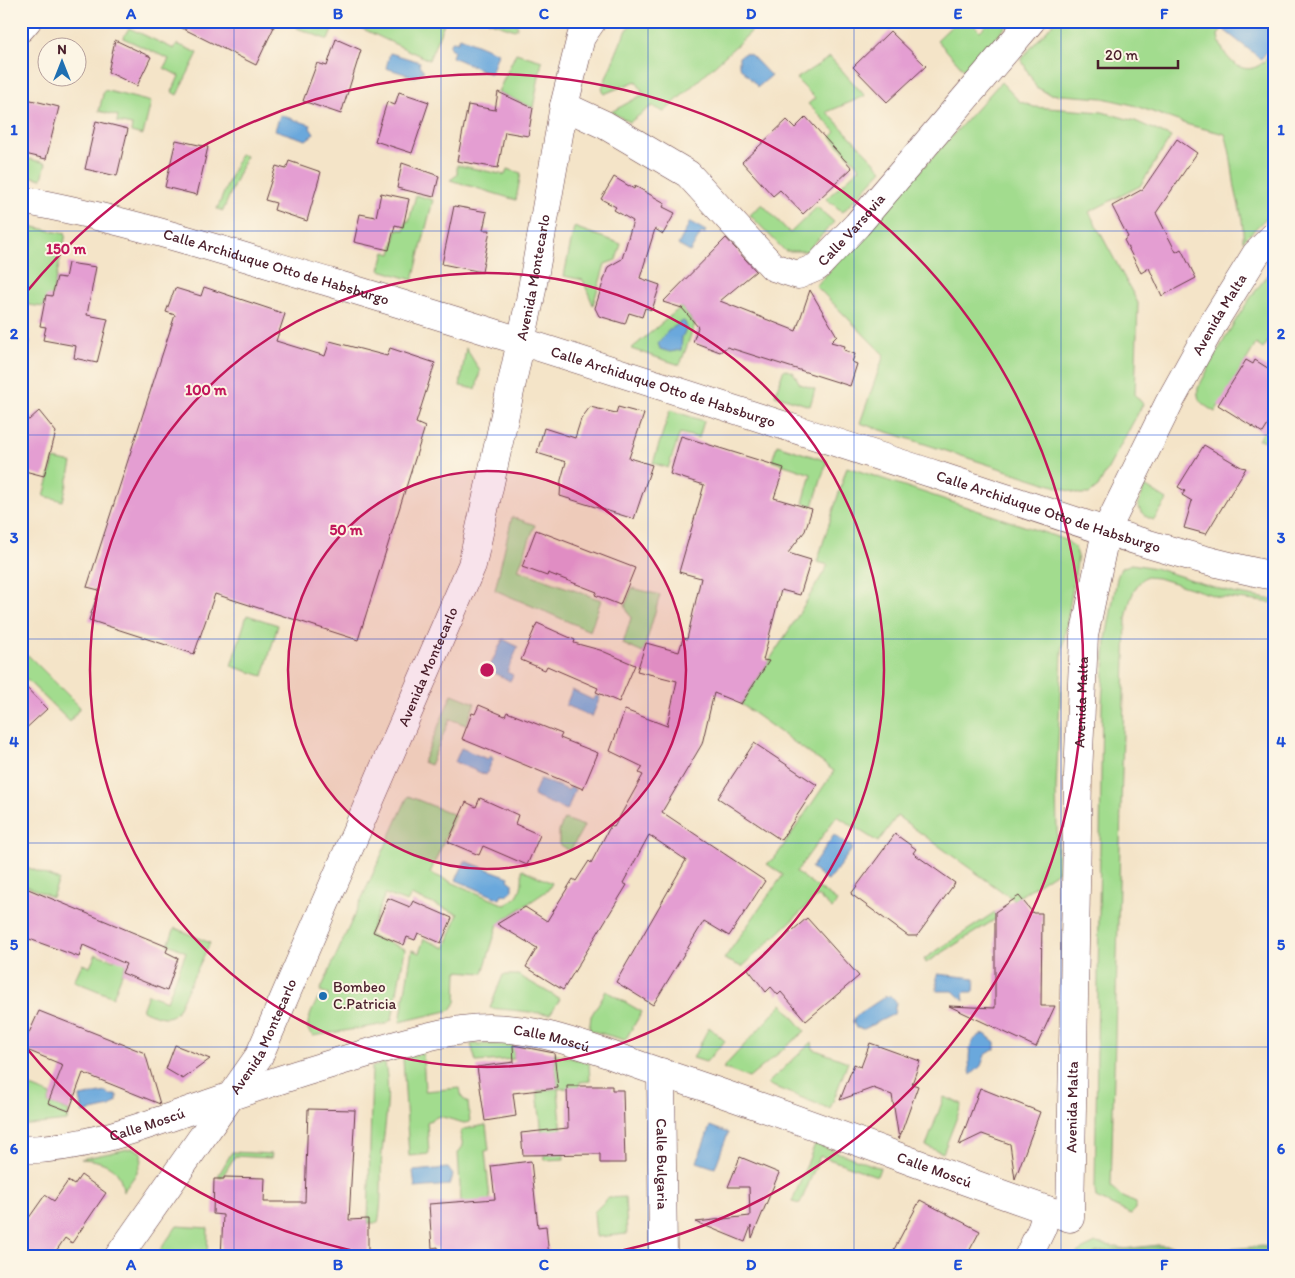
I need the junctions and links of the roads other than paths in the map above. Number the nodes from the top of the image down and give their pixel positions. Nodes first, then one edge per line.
1 (27, 21) edge
2 (592, 21) edge
3 (1031, 21) edge
4 (21, 28) edge
5 (564, 106) junction
6 (21, 200) edge
7 (1274, 236) edge
8 (521, 340) junction
9 (1106, 531) junction
10 (1274, 576) edge
11 (660, 1072) junction
12 (229, 1096) junction
13 (21, 1150) edge
14 (1059, 1214) junction
15 (118, 1257) edge
16 (663, 1257) edge
17 (1028, 1257) edge

1 - 4 street
2 - 5 street, Avenida Montecarlo
3 - 5 street, Calle Varsovia
5 - 8 street, Avenida Montecarlo
6 - 8 street, Calle Archiduque Otto de Habsburgo
7 - 9 street, Avenida Malta
8 - 9 street, Calle Archiduque Otto de Habsburgo
8 - 12 street, Avenida Montecarlo
9 - 10 street, Calle Archiduque Otto de Habsburgo
9 - 14 street, Avenida Malta
11 - 12 street, Calle Moscú
11 - 14 street, Calle Moscú
11 - 16 street, Calle Bulgaria
12 - 13 street, Calle Moscú
12 - 15 street, Avenida Montecarlo
14 - 17 street, Avenida Malta

